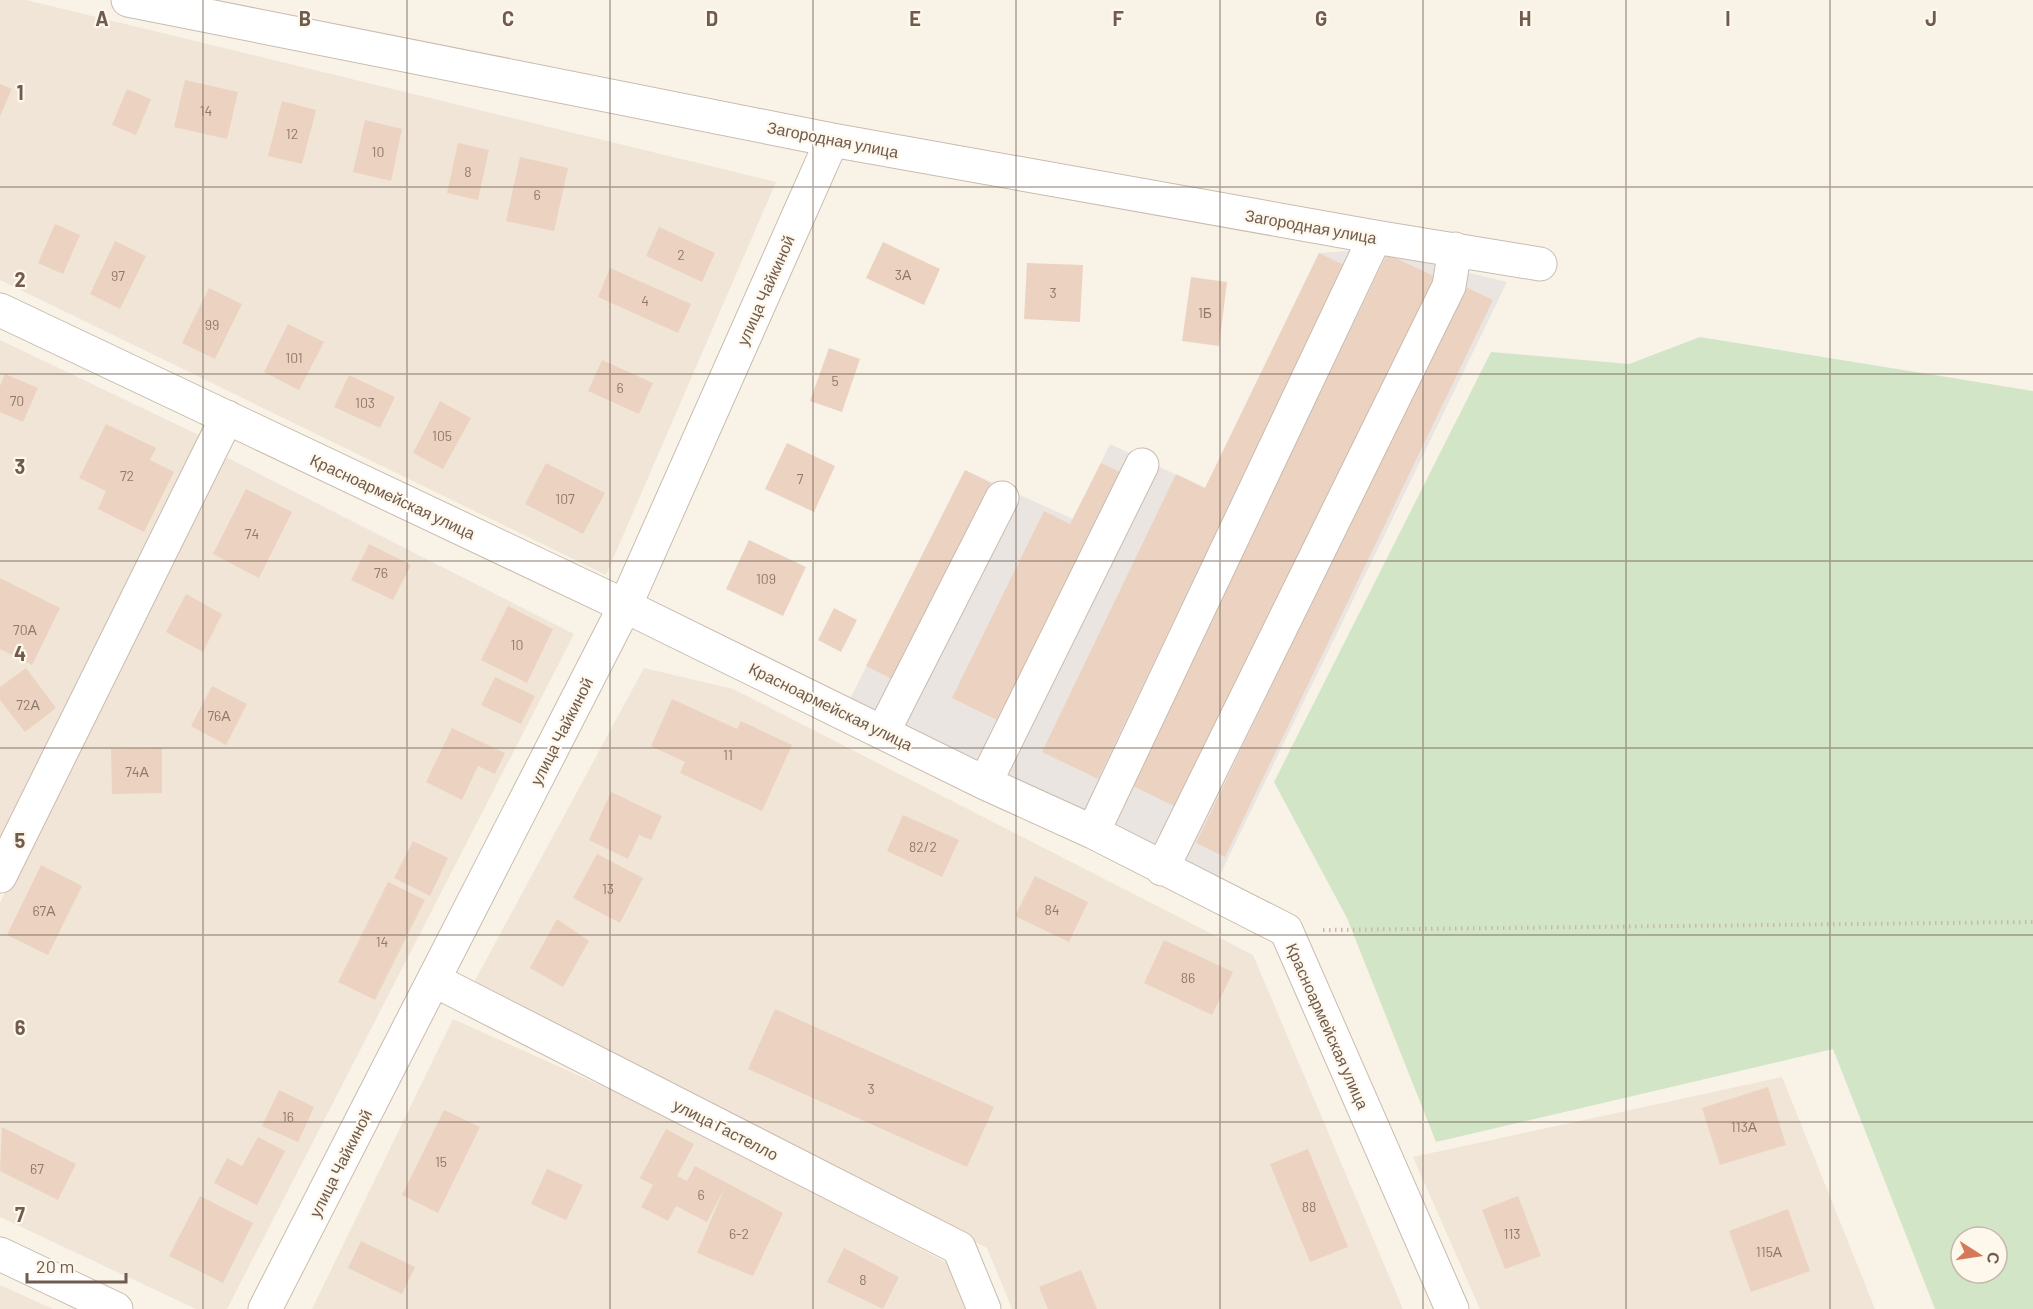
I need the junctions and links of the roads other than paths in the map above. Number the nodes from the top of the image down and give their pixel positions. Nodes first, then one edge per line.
1 (128, 0) edge
2 (832, 140) junction
3 (1375, 237) junction
4 (1455, 249) junction
5 (1540, 264) dead end
6 (0, 310) edge
7 (227, 417) junction
8 (1142, 465) dead end
9 (1002, 498) dead end
10 (625, 606) junction
11 (883, 732) junction
12 (985, 783) junction
13 (1093, 832) junction
14 (1162, 869) junction
15 (0, 876) edge
16 (434, 980) junction
17 (0, 1254) edge
18 (116, 1309) edge
19 (265, 1309) edge
20 (984, 1309) edge
21 (1452, 1309) edge

1 - 2 street, Загородная улица
2 - 3 street, Загородная улица
2 - 10 street, улица Чайкиной
3 - 4 street, Загородная улица
3 - 13 street
4 - 5 street, Загородная улица
4 - 14 street
6 - 7 street, Красноармейская улица
7 - 10 street, Красноармейская улица
7 - 15 street
8 - 12 street
9 - 11 street
10 - 11 street, Красноармейская улица
10 - 16 street, улица Чайкиной
11 - 12 street, Красноармейская улица
12 - 13 street, Красноармейская улица
13 - 14 street, Красноармейская улица
14 - 21 street, Красноармейская улица
16 - 19 street, улица Чайкиной
16 - 20 street, улица Гастелло
17 - 18 street

